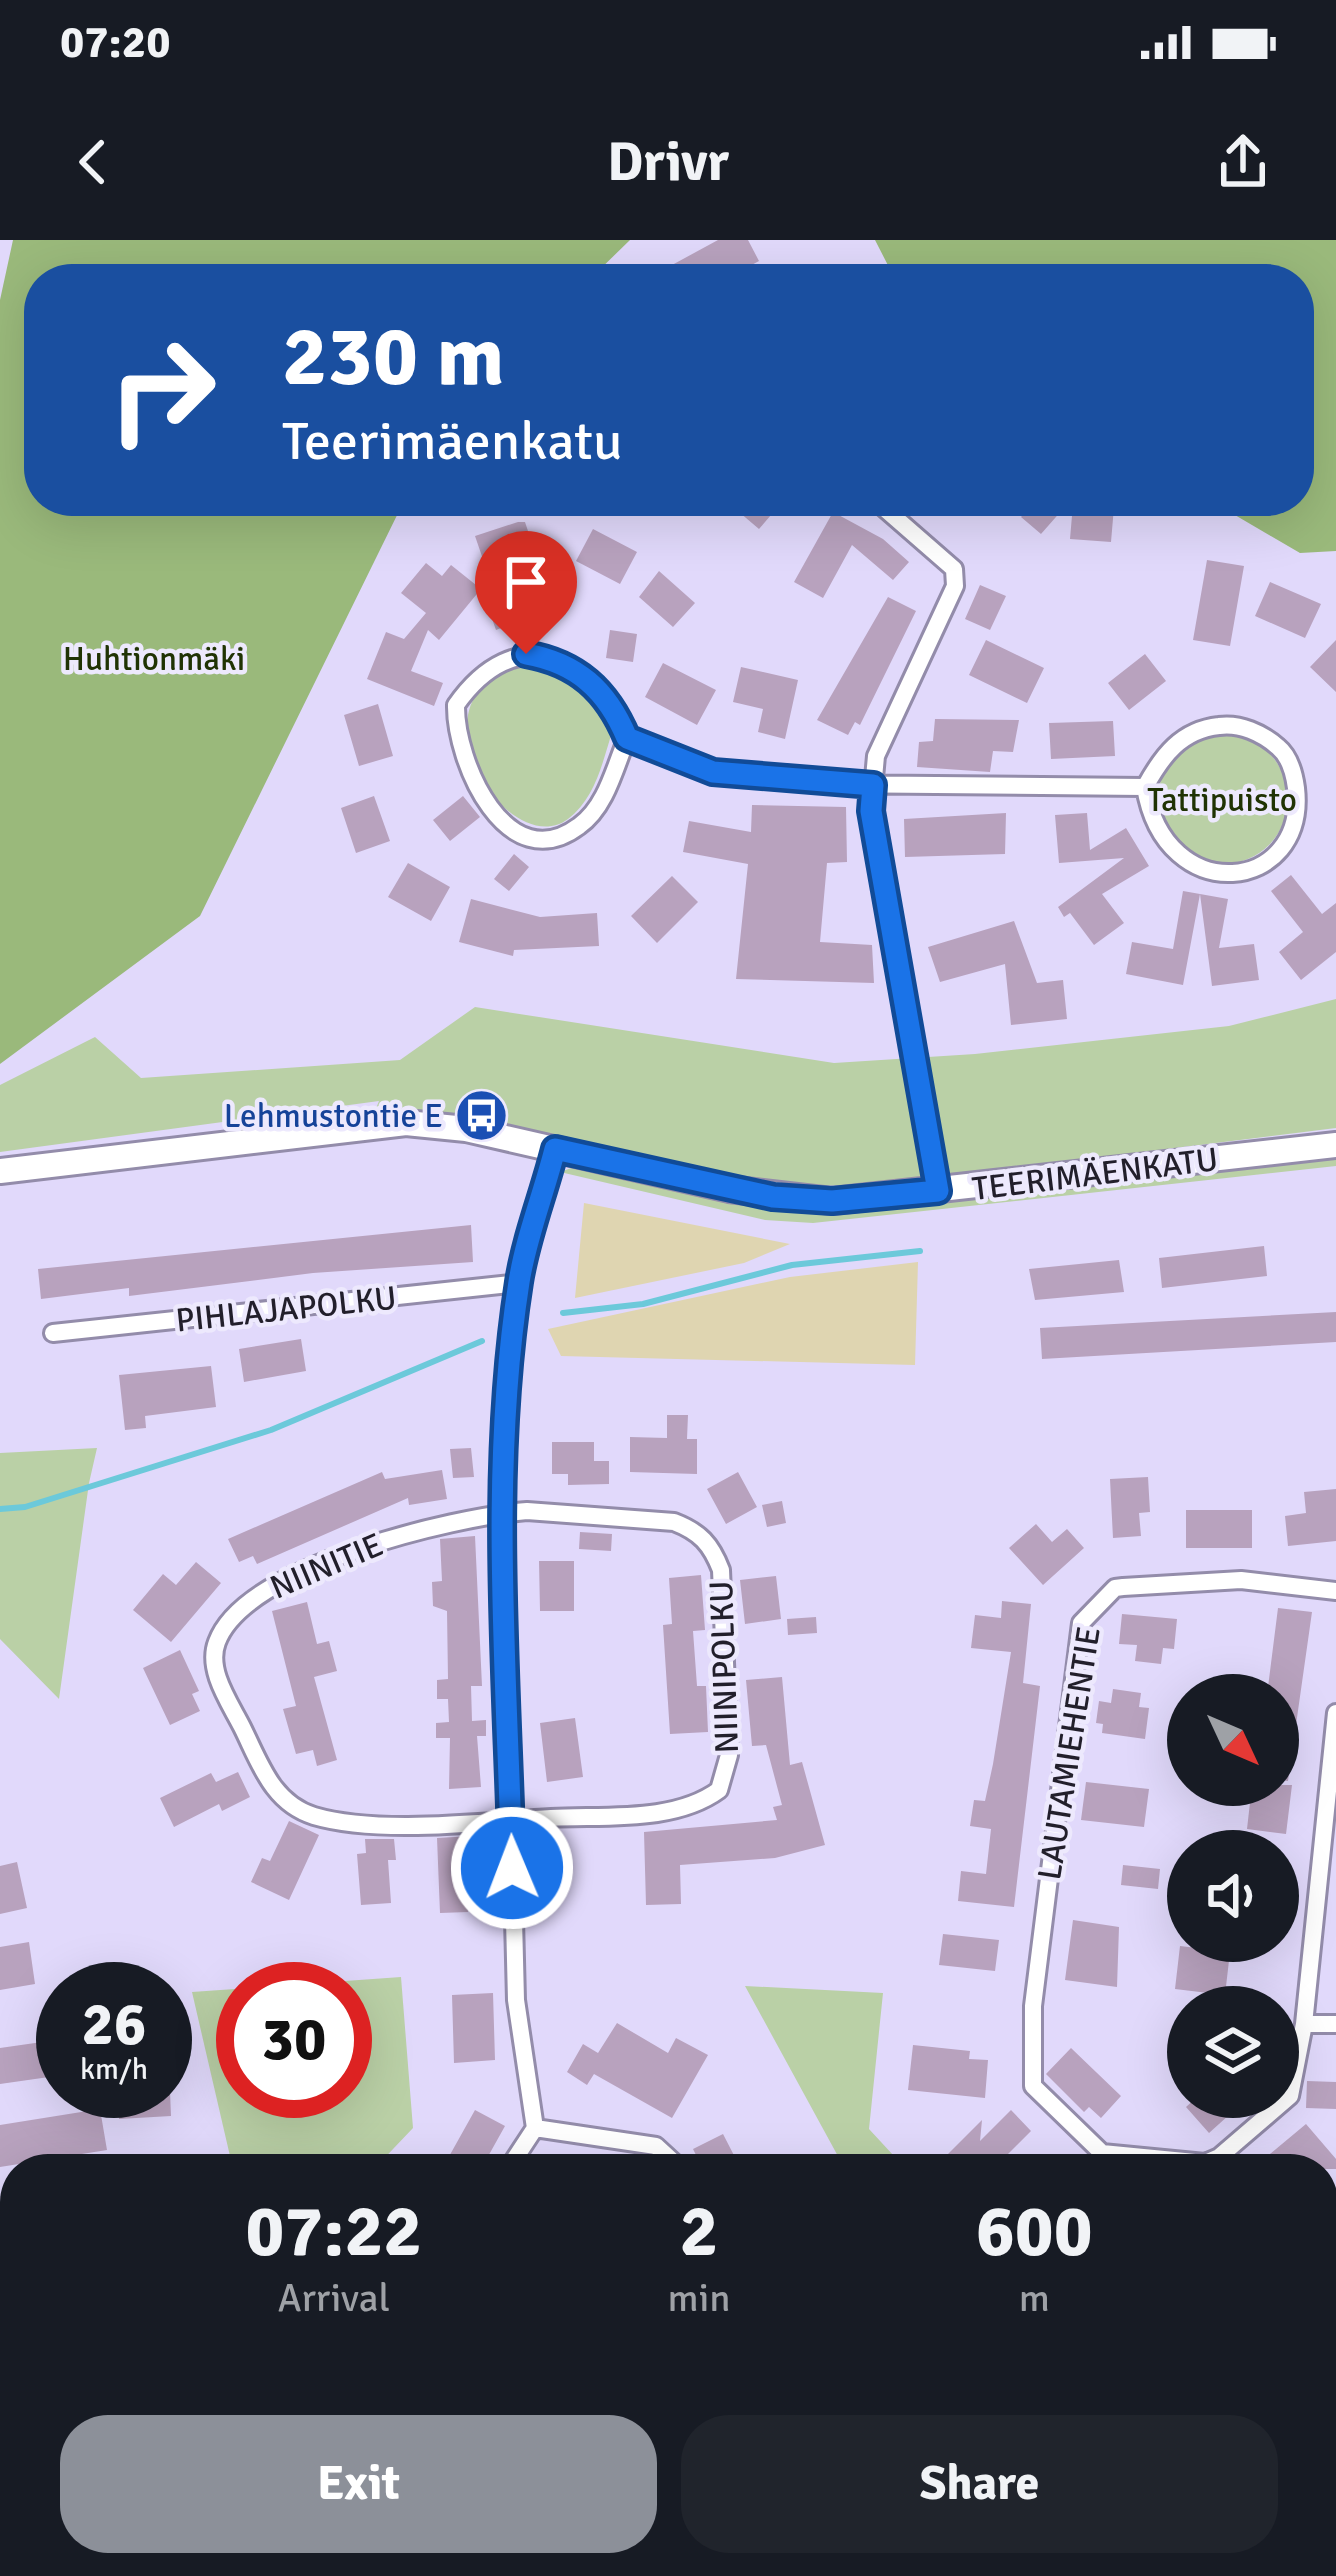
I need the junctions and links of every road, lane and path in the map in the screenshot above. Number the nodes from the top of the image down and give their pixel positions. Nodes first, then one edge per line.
1 (893, 516) edge
2 (627, 738) junction
3 (873, 785) junction
4 (1144, 787) junction
5 (1336, 1144) edge
6 (555, 1149) junction
7 (0, 1172) edge
8 (938, 1191) junction
9 (519, 1283) junction
10 (52, 1333) dead end
11 (504, 1513) junction
12 (1336, 1592) edge
13 (1336, 1713) edge
14 (511, 1820) junction
15 (1304, 2024) junction
16 (1336, 2024) edge
17 (536, 2128) junction
18 (518, 2154) edge
19 (665, 2154) edge
20 (1112, 2154) edge
21 (1222, 2154) edge

1 - 3 street
2 - 2 street
2 - 3 street
3 - 4 street
3 - 8 street
4 - 4 street
5 - 8 street, TEERIMÄENKATU
6 - 7 street, TEERIMÄENKATU
6 - 8 street, TEERIMÄENKATU
6 - 9 street
9 - 10 street, PIHLAJAPOLKU
9 - 11 street
11 - 14 street
11 - 14 street, NIINIPOLKU
11 - 14 street, NIINITIE
12 - 20 street, LAUTAMIEHENTIE
13 - 15 street, LAUTAMIEHENTIE
14 - 17 street
15 - 16 street
15 - 21 street, LAUTAMIEHENTIE
17 - 18 street
17 - 19 street

